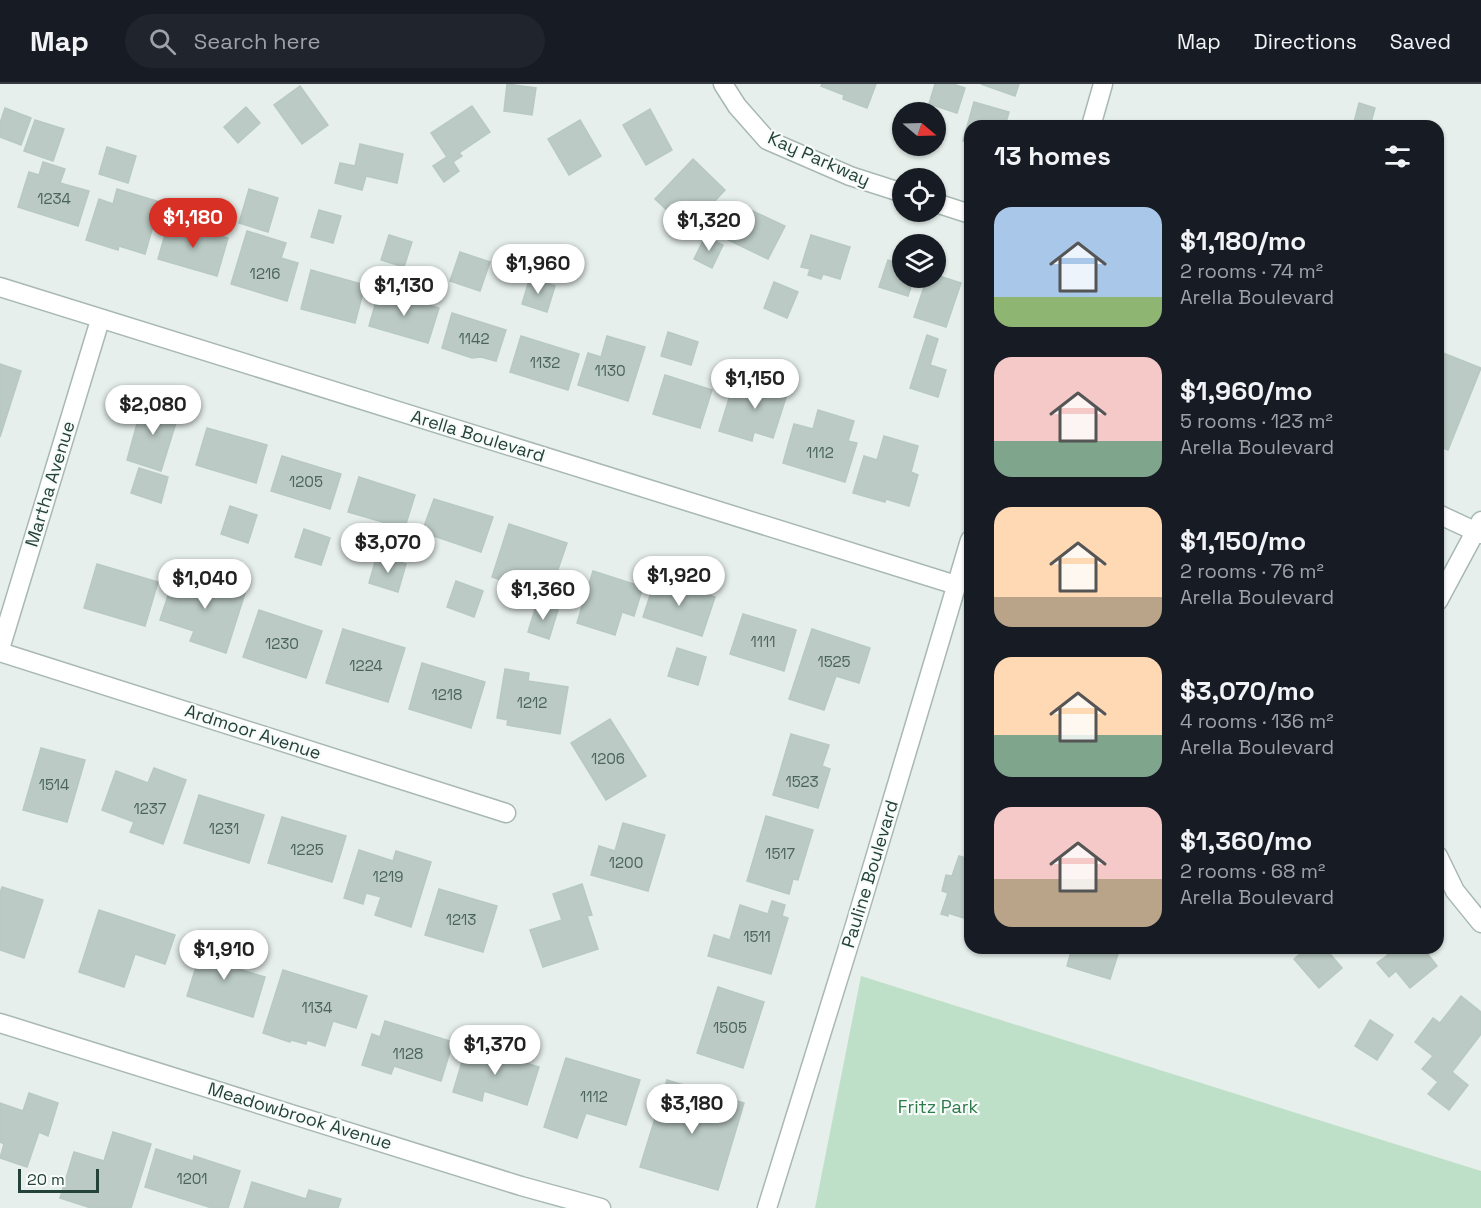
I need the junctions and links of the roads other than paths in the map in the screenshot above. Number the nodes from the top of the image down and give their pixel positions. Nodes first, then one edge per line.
1 (723, 84) edge
2 (1103, 84) edge
3 (1093, 120) edge
4 (892, 189) edge
5 (946, 206) edge
6 (964, 212) edge
7 (0, 287) edge
8 (100, 320) junction
9 (1444, 516) edge
10 (1479, 528) edge
11 (964, 559) edge
12 (956, 585) junction
13 (1444, 591) edge
14 (0, 650) edge
15 (506, 813) dead end
16 (1444, 868) edge
17 (1481, 923) edge
18 (0, 1023) edge
19 (601, 1208) edge
20 (767, 1208) edge

1 - 4 street, Kay Parkway
2 - 3 street
5 - 6 street
7 - 8 street, Arella Boulevard
8 - 12 street, Arella Boulevard
8 - 14 street, Martha Avenue
9 - 10 street
10 - 13 street
11 - 12 street, Pauline Boulevard
12 - 20 street, Pauline Boulevard
14 - 15 street, Ardmoor Avenue
16 - 17 street
18 - 19 street, Meadowbrook Avenue

